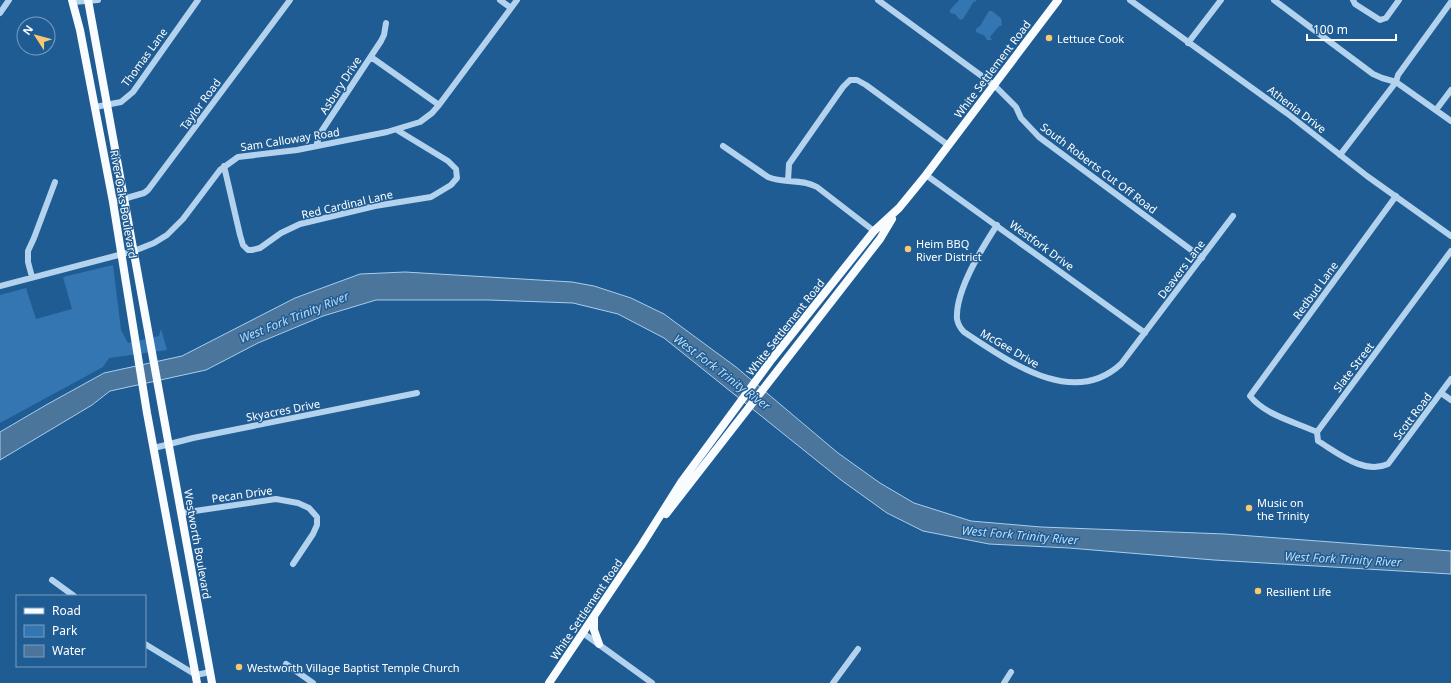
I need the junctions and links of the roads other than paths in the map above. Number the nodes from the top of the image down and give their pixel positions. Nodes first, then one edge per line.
1 (9, 0) edge
2 (98, 0) edge
3 (198, 0) edge
4 (290, 0) edge
5 (500, 0) edge
6 (517, 0) edge
7 (878, 0) edge
8 (1058, 0) edge
9 (1130, 0) edge
10 (1221, 0) edge
11 (1274, 0) edge
12 (1353, 0) edge
13 (1399, 0) edge
14 (72, 1) edge
15 (88, 1) edge
16 (1451, 2) edge
17 (511, 8) junction
18 (0, 13) edge
19 (386, 24) dead end
20 (1188, 43) junction
21 (370, 57) junction
22 (1396, 82) junction
23 (994, 85) junction
24 (1451, 90) edge
25 (439, 105) junction
26 (107, 106) junction
27 (94, 108) junction
28 (1436, 110) junction
29 (1451, 121) edge
30 (397, 130) junction
31 (316, 146) junction
32 (723, 146) dead end
33 (948, 146) junction
34 (1340, 155) junction
35 (224, 166) junction
36 (926, 175) junction
37 (788, 180) junction
38 (55, 182) dead end
39 (1396, 196) junction
40 (124, 199) junction
41 (113, 202) junction
42 (899, 208) junction
43 (1233, 216) dead end
44 (997, 225) junction
45 (874, 232) junction
46 (1451, 236) edge
47 (134, 251) junction
48 (865, 251) junction
49 (1451, 251) edge
50 (122, 254) junction
51 (1202, 258) junction
52 (32, 277) junction
53 (0, 286) edge
54 (1145, 333) junction
55 (1451, 379) edge
56 (1441, 392) junction
57 (417, 393) dead end
58 (1451, 400) edge
59 (161, 408) joint
60 (1317, 432) junction
61 (168, 446) junction
62 (154, 448) junction
63 (181, 513) junction
64 (641, 546) junction
65 (293, 564) dead end
66 (52, 580) dead end
67 (73, 595) edge
68 (594, 616) junction
69 (583, 633) junction
70 (599, 644) junction
71 (146, 645) edge
72 (858, 649) dead end
73 (286, 664) dead end
74 (210, 672) junction
75 (1011, 672) dead end
76 (196, 679) edge
77 (212, 683) edge
78 (313, 683) edge
79 (549, 683) edge
80 (652, 683) edge
81 (833, 683) edge
82 (1004, 683) edge

1 - 18 street
2 - 15 street
3 - 26 street, Thomas Lane
4 - 40 street, Taylor Road
5 - 17 street
6 - 17 street, Sam Calloway Road
7 - 23 street, South Roberts Cut Off Road
8 - 23 main road, White Settlement Road
9 - 20 street, Athenia Drive
10 - 20 street
11 - 22 street
12 - 13 street
14 - 15 street
14 - 27 main road, River Oaks Boulevard
15 - 26 main road, River Oaks Boulevard
16 - 22 street
17 - 25 street, Sam Calloway Road
19 - 21 street, Asbury Drive
20 - 34 street, Athenia Drive
21 - 25 street, Asbury Drive
21 - 31 street, Asbury Drive
22 - 28 street
22 - 34 street
23 - 33 main road, White Settlement Road
23 - 51 street, South Roberts Cut Off Road
24 - 28 street
25 - 30 street, Sam Calloway Road
26 - 27 street, Thomas Lane
26 - 40 main road, River Oaks Boulevard
27 - 41 main road, River Oaks Boulevard
28 - 29 street
30 - 31 street, Sam Calloway Road
30 - 35 street, Red Cardinal Lane
31 - 35 street, Sam Calloway Road
32 - 37 street
33 - 36 main road, White Settlement Road
33 - 37 street
34 - 39 street, Athenia Drive
35 - 47 street, Sam Calloway Road
36 - 42 main road, White Settlement Road
36 - 44 street, Westfork Drive
37 - 45 street
38 - 52 street
39 - 46 street, Athenia Drive
39 - 60 street, Redbud Lane
40 - 41 street, Taylor Road
40 - 47 main road, River Oaks Boulevard
41 - 50 main road, River Oaks Boulevard
42 - 45 main road, White Settlement Road
42 - 48 main road, White Settlement Road
43 - 51 street, Deavers Lane
44 - 54 street, Westfork Drive
44 - 54 street, McGee Drive
45 - 48 main road, White Settlement Road
47 - 50 street, Sam Calloway Road
47 - 59 main road, River Oaks Boulevard
48 - 64 main road, White Settlement Road
48 - 64 main road, White Settlement Road
49 - 60 street, Slate Street
50 - 52 street, Sam Calloway Road
50 - 62 main road, River Oaks Boulevard
51 - 54 street, Deavers Lane
52 - 53 street, Sam Calloway Road
55 - 56 street, Scott Road
56 - 58 street
56 - 60 street, Scott Road
57 - 61 street, Skyacres Drive
59 - 61 main road, Westworth Boulevard
61 - 62 street, Skyacres Drive
61 - 63 main road, Westworth Boulevard
62 - 76 main road
63 - 65 street, Pecan Drive
63 - 74 main road, Westworth Boulevard
64 - 68 main road, White Settlement Road
66 - 67 street
68 - 69 main road, White Settlement Road
68 - 70 main road
69 - 70 street
69 - 79 main road, White Settlement Road
70 - 80 street
71 - 76 street
72 - 81 street
73 - 78 street
74 - 76 street
74 - 77 main road, Westworth Boulevard
75 - 82 street

